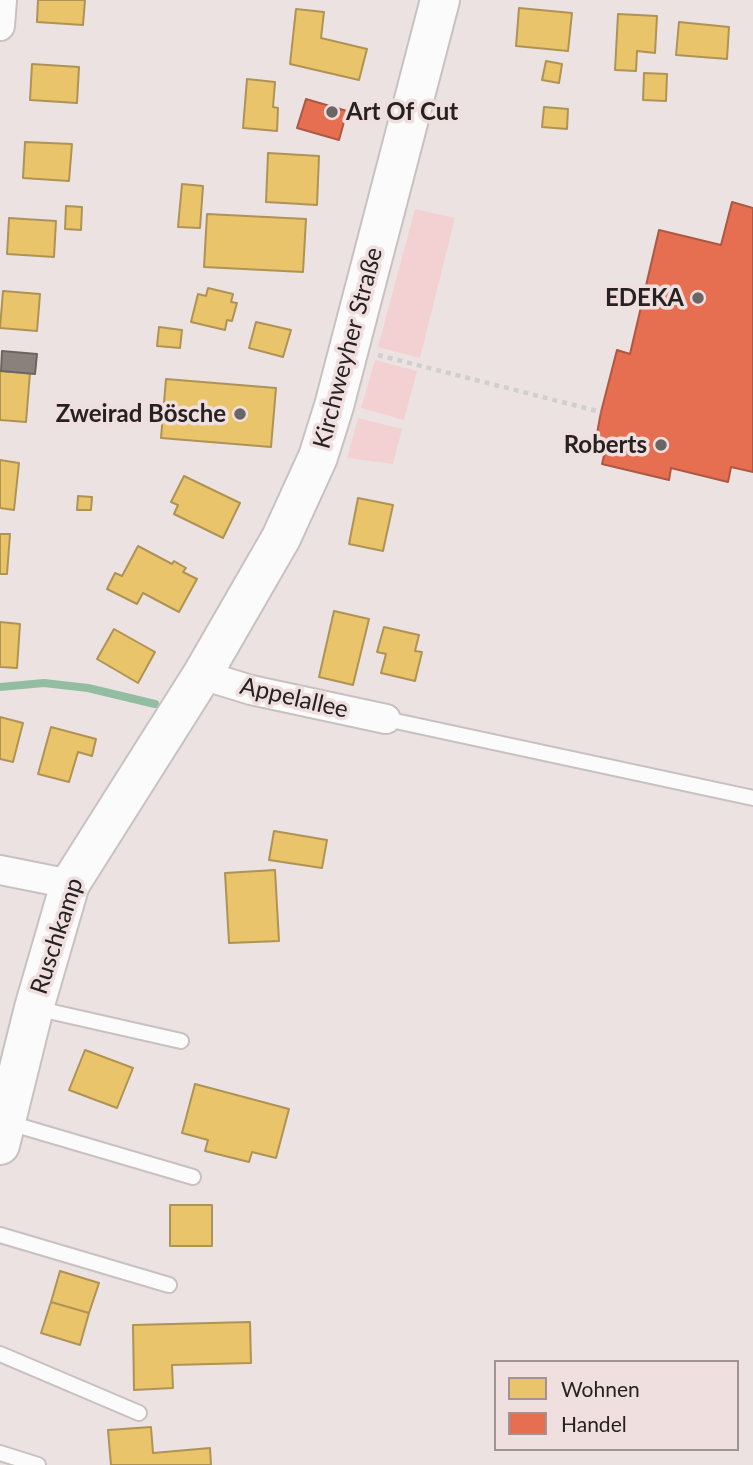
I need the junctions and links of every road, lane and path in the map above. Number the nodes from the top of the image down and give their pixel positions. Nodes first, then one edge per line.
1 (2, 0) edge
2 (440, 0) edge
3 (0, 26) edge
4 (349, 348) junction
5 (601, 412) dead end
6 (202, 675) junction
7 (386, 719) joint
8 (753, 798) edge
9 (0, 870) edge
10 (70, 884) junction
11 (34, 1008) junction
12 (181, 1041) dead end
13 (3, 1133) edge
14 (192, 1177) dead end
15 (0, 1235) edge
16 (169, 1285) dead end
17 (0, 1354) edge
18 (139, 1413) dead end
19 (0, 1453) edge
20 (38, 1465) edge

1 - 3 street
2 - 4 main road, Kirchweyher Straße
4 - 5 path
4 - 6 main road, Kirchweyher Straße
6 - 7 street, Appelallee
6 - 10 main road, Ruschkamp
7 - 8 lane
9 - 10 street
10 - 11 main road, Ruschkamp
11 - 12 lane
11 - 13 main road, Ruschkamp
13 - 14 lane
15 - 16 lane
17 - 18 lane
19 - 20 lane

